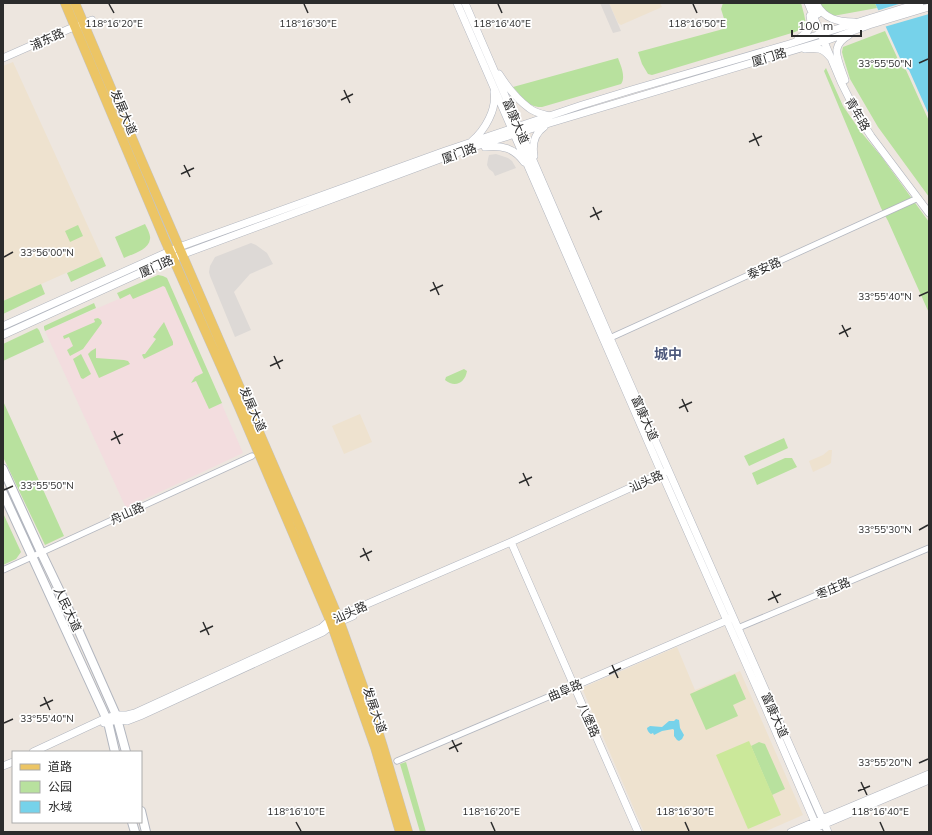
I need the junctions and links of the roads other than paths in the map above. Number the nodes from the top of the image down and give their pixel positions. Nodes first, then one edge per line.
1 (65, 3) edge
2 (75, 3) edge
3 (457, 3) edge
4 (465, 3) edge
5 (807, 3) edge
6 (814, 3) edge
7 (920, 3) edge
8 (929, 7) edge
9 (868, 22) junction
10 (83, 23) junction
11 (857, 30) junction
12 (825, 37) junction
13 (790, 47) junction
14 (3, 58) edge
15 (487, 62) junction
16 (843, 81) junction
17 (550, 120) junction
18 (516, 130) junction
19 (469, 146) junction
20 (533, 169) junction
21 (918, 198) junction
22 (929, 205) edge
23 (929, 213) edge
24 (181, 251) junction
25 (171, 255) junction
26 (3, 326) edge
27 (3, 335) edge
28 (610, 338) junction
29 (252, 456) dead end
30 (3, 469) edge
31 (666, 474) junction
32 (3, 493) edge
33 (512, 543) junction
34 (929, 548) edge
35 (41, 552) junction
36 (32, 556) junction
37 (3, 570) edge
38 (730, 620) junction
39 (335, 621) junction
40 (738, 628) junction
41 (574, 686) junction
42 (116, 717) junction
43 (107, 720) junction
44 (35, 751) edge
45 (44, 751) edge
46 (115, 751) edge
47 (126, 751) edge
48 (397, 761) dead end
49 (929, 774) edge
50 (929, 780) edge
51 (142, 815) edge
52 (819, 825) edge
53 (146, 832) edge
54 (400, 832) edge
55 (408, 832) edge
56 (638, 832) edge
57 (791, 832) edge
58 (806, 832) edge
59 (828, 832) edge

1 - 10 main road, 发展大道
2 - 10 main road, 发展大道
3 - 15 street, 富康大道
4 - 15 street, 富康大道
5 - 12 street, 青年路
5 - 13 street
6 - 9 street
6 - 12 street, 青年路
7 - 9 street, 厦门路
8 - 9 street, 厦门路
9 - 11 street, 厦门路
9 - 12 street, 厦门路
10 - 14 street, 浦东路
10 - 24 main road, 发展大道
10 - 25 main road, 发展大道
11 - 12 street, 厦门路
11 - 16 street
12 - 13 street, 厦门路
12 - 16 street, 青年路
13 - 16 street
13 - 17 street, 厦门路
15 - 17 street
15 - 18 street, 富康大道
15 - 19 street
16 - 21 street, 青年路
16 - 22 street, 青年路
17 - 18 street, 厦门路
17 - 20 street
18 - 19 street, 厦门路
18 - 20 street, 富康大道
19 - 20 street
19 - 24 street, 厦门路
20 - 28 street, 富康大道
20 - 31 street, 富康大道
21 - 23 street, 青年路
21 - 28 street, 泰安路
24 - 25 street, 厦门路
24 - 39 main road, 发展大道
25 - 26 street, 厦门路
25 - 27 street, 厦门路
25 - 39 main road, 发展大道
28 - 31 street, 富康大道
29 - 35 street, 舟山路
30 - 35 main road, 人民大道
31 - 33 street, 汕头路
31 - 38 street, 富康大道
32 - 36 main road, 人民大道
33 - 39 street, 汕头路
33 - 41 street, 八堡路
34 - 40 street, 枣庄路
35 - 36 street, 舟山路
35 - 42 main road, 人民大道
36 - 37 street, 舟山路
36 - 43 main road, 人民大道
38 - 40 street, 富康大道
38 - 41 street, 曲阜路
38 - 52 street, 富康大道
39 - 42 street, 汕头路
39 - 54 main road, 发展大道
39 - 55 main road, 发展大道
40 - 52 street, 富康大道
41 - 48 street, 曲阜路
41 - 56 street, 八堡路
42 - 43 street, 汕头路
42 - 47 main road, 人民大道
43 - 44 street, 汕头路
43 - 45 street, 汕头路
43 - 46 main road, 人民大道
49 - 52 street
50 - 52 street
51 - 53 main road
52 - 57 street
52 - 58 street
52 - 59 street, 富康大道

